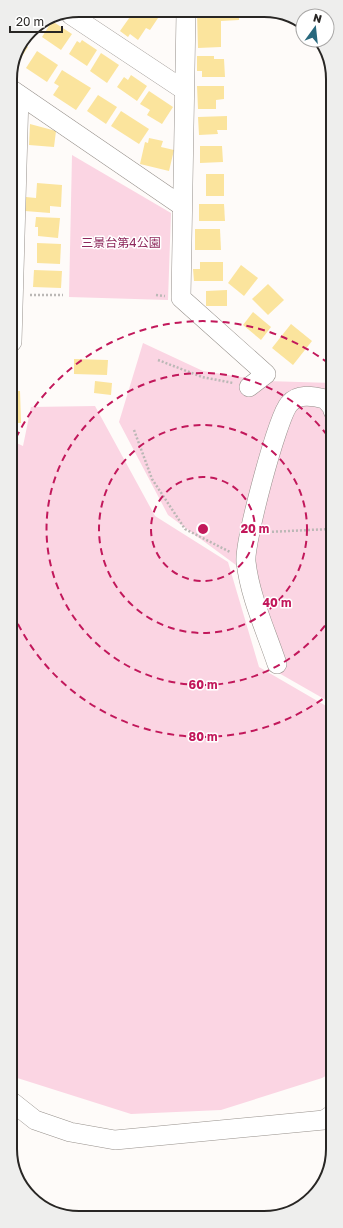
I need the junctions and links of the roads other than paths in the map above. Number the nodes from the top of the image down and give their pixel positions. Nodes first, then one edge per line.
1 (75, 17) edge
2 (186, 17) edge
3 (184, 90) junction
4 (17, 93) edge
5 (182, 206) junction
6 (249, 386) dead end
7 (326, 400) edge
8 (277, 664) dead end
9 (17, 1106) edge
10 (326, 1119) edge

1 - 3 street
2 - 3 street
3 - 5 street
4 - 5 street
5 - 6 street
7 - 8 street
9 - 10 street

